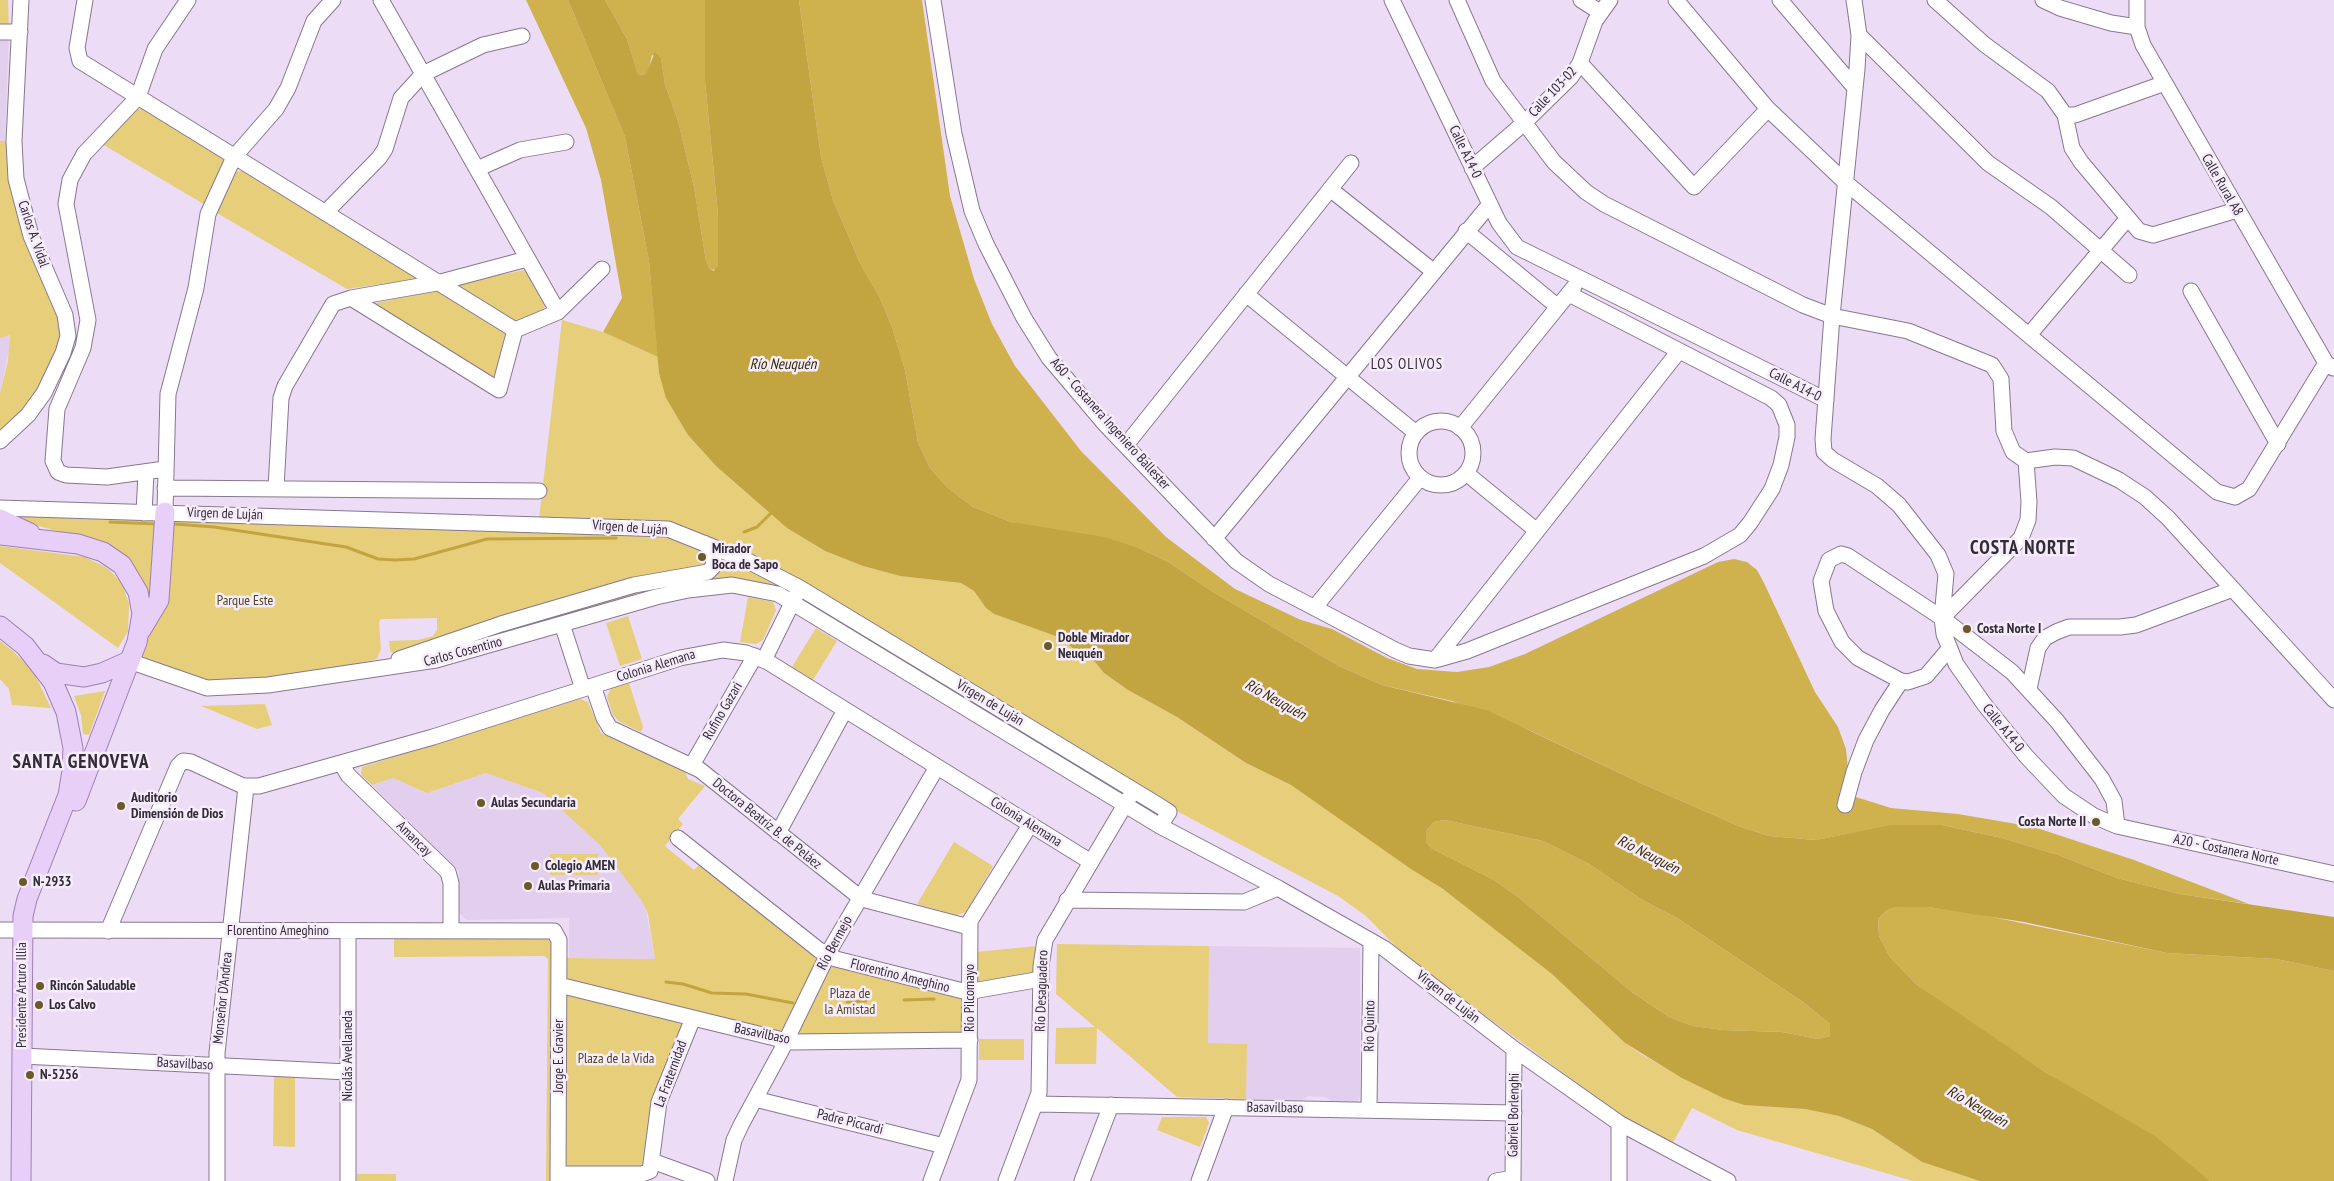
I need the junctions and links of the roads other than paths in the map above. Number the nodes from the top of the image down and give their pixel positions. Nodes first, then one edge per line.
1 (21, 0) edge
2 (85, 0) edge
3 (188, 0) edge
4 (333, 0) edge
5 (382, 0) edge
6 (933, 0) edge
7 (1392, 0) edge
8 (1457, 0) edge
9 (1581, 0) edge
10 (1676, 0) edge
11 (1780, 0) edge
12 (1854, 0) edge
13 (1935, 0) edge
14 (2043, 0) edge
15 (2137, 0) edge
16 (1605, 6) edge
17 (2137, 27) junction
18 (0, 32) edge
19 (20, 32) junction
20 (1859, 35) junction
21 (522, 36) dead end
22 (1580, 63) junction
23 (423, 74) junction
24 (2165, 83) junction
25 (1855, 88) junction
26 (138, 97) junction
27 (1768, 109) junction
28 (2066, 115) junction
29 (1524, 123) junction
30 (566, 142) dead end
31 (234, 157) junction
32 (1351, 163) dead end
33 (1472, 168) junction
34 (477, 169) junction
35 (1845, 182) junction
36 (1330, 189) junction
37 (1490, 204) junction
38 (2237, 210) junction
39 (325, 213) junction
40 (2128, 218) junction
41 (1466, 231) junction
42 (2099, 249) junction
43 (527, 259) junction
44 (602, 269) dead end
45 (1433, 271) junction
46 (2129, 275) dead end
47 (1581, 279) junction
48 (437, 283) junction
49 (2191, 291) dead end
50 (1246, 294) junction
51 (1569, 294) junction
52 (351, 298) junction
53 (1558, 307) junction
54 (558, 312) junction
55 (1832, 316) junction
56 (515, 330) junction
57 (2029, 335) junction
58 (1679, 351) junction
59 (2330, 366) edge
60 (1347, 377) junction
61 (1826, 400) junction
62 (1460, 428) junction
63 (1416, 433) junction
64 (0, 441) edge
65 (2278, 444) junction
66 (1126, 445) junction
67 (2026, 461) junction
68 (165, 469) junction
69 (146, 473) junction
70 (1466, 473) junction
71 (1420, 478) junction
72 (165, 488) junction
73 (276, 488) junction
74 (539, 491) dead end
75 (0, 508) edge
76 (144, 512) junction
77 (165, 512) junction
78 (0, 519) edge
79 (1537, 531) junction
80 (0, 535) edge
81 (1214, 539) junction
82 (45, 540) junction
83 (704, 543) junction
84 (800, 588) junction
85 (2233, 589) junction
86 (793, 602) junction
87 (1315, 607) junction
88 (1942, 618) junction
89 (562, 624) junction
90 (0, 626) edge
91 (139, 633) junction
92 (1949, 649) junction
93 (759, 658) junction
94 (1436, 660) junction
95 (38, 661) junction
96 (129, 661) junction
97 (352, 672) junction
98 (1901, 681) junction
99 (588, 687) junction
100 (2029, 689) junction
101 (2334, 700) edge
102 (845, 710) junction
103 (341, 763) junction
104 (692, 765) junction
105 (937, 767) junction
106 (246, 787) junction
107 (1134, 790) junction
108 (1125, 804) junction
109 (1845, 804) dead end
110 (1030, 825) junction
111 (1160, 826) junction
112 (2117, 826) junction
113 (778, 832) junction
114 (678, 838) dead end
115 (1090, 862) junction
116 (2334, 874) edge
117 (1278, 888) junction
118 (861, 898) junction
119 (1067, 900) junction
120 (969, 927) junction
121 (0, 930) edge
122 (22, 930) junction
123 (451, 930) junction
124 (108, 931) junction
125 (348, 931) junction
126 (230, 932) junction
127 (556, 932) joint
128 (1371, 943) junction
129 (828, 955) junction
130 (1041, 979) junction
131 (559, 986) junction
132 (971, 992) junction
133 (693, 1018) junction
134 (970, 1040) junction
135 (786, 1041) junction
136 (1514, 1049) junction
137 (22, 1056) junction
138 (217, 1065) junction
139 (348, 1072) junction
140 (755, 1099) junction
141 (1036, 1104) junction
142 (1111, 1105) junction
143 (1226, 1108) junction
144 (1370, 1110) junction
145 (1514, 1112) junction
146 (1619, 1123) junction
147 (944, 1146) junction
148 (652, 1161) junction
149 (348, 1174) edge
150 (558, 1178) edge
151 (1513, 1179) edge
152 (21, 1181) edge
153 (217, 1181) edge
154 (340, 1181) edge
155 (707, 1181) edge
156 (725, 1181) edge
157 (931, 1181) edge
158 (1006, 1181) edge
159 (1082, 1181) edge
160 (1199, 1181) edge
161 (1496, 1181) edge
162 (1619, 1181) edge
163 (1728, 1181) edge

1 - 19 street, Carlos A. Vidal
2 - 26 street
3 - 26 street
4 - 31 street
5 - 23 street
6 - 66 street, A60 - Costanera Ingeniero Ballester
7 - 33 street, Calle A14-0
8 - 29 street
9 - 16 street
10 - 27 street
11 - 25 street
12 - 20 street
13 - 28 street
14 - 17 street
15 - 17 street, Calle Rural A8
16 - 22 street, Calle 103-02
17 - 24 street, Calle Rural A8
18 - 19 street
19 - 64 street, Carlos A. Vidal
20 - 25 street
20 - 42 street
21 - 23 street
22 - 27 street
22 - 29 street, Calle 103-02
23 - 34 street
23 - 39 street
24 - 28 street
24 - 38 street, Calle Rural A8
25 - 35 street
26 - 31 street
26 - 69 street
27 - 35 street
28 - 40 street
29 - 33 street, Calle 103-02
29 - 55 street
30 - 34 street
31 - 39 street
31 - 68 street
32 - 36 street
33 - 37 street, Calle A14-0
34 - 43 street
35 - 55 street
35 - 57 street
36 - 45 street
36 - 50 street
37 - 41 street
37 - 47 street, Calle A14-0
38 - 40 street
38 - 59 street, Calle Rural A8
39 - 48 street
40 - 42 street
41 - 45 street
41 - 53 street
42 - 46 street
42 - 57 street
43 - 48 street
43 - 54 street
44 - 54 street
45 - 60 street
47 - 51 street
47 - 61 street, Calle A14-0
48 - 52 street
48 - 56 street
49 - 65 street
50 - 60 street
50 - 66 street
51 - 53 street
51 - 58 street
52 - 56 street
52 - 73 street
53 - 62 street
54 - 56 street
55 - 61 street
55 - 67 street
57 - 65 street
58 - 79 street
58 - 94 street
59 - 65 street
60 - 63 street
60 - 81 street
61 - 88 street, Calle A14-0
62 - 63 street
62 - 70 street
63 - 71 street
66 - 81 street, A60 - Costanera Ingeniero Ballester
67 - 85 street
67 - 88 street
68 - 69 street
68 - 72 street
69 - 76 street
70 - 71 street
70 - 79 street
71 - 87 street
72 - 73 street
72 - 77 street
73 - 74 street
75 - 76 street, Virgen de Luján
76 - 77 street, Virgen de Luján
77 - 83 street, Virgen de Luján
77 - 91 main road
78 - 82 main road
79 - 94 street
80 - 82 main road
81 - 87 street, A60 - Costanera Ingeniero Ballester
82 - 91 main road
83 - 84 street, Virgen de Luján
83 - 97 street
84 - 86 street, Rufino Gazari
84 - 107 street, Virgen de Luján
85 - 100 street
85 - 101 street
86 - 89 street, Carlos Cosentino
86 - 93 street, Rufino Gazari
86 - 108 street, Virgen de Luján
87 - 94 street, A60 - Costanera Ingeniero Ballester
88 - 92 street, Calle A14-0
88 - 98 street
88 - 100 street
89 - 97 street, Carlos Cosentino
89 - 99 street, Doctora Beatriz B. de Peláez
90 - 95 main road
91 - 96 main road, Presidente Arturo Illia
92 - 98 street
92 - 112 street, Calle A14-0
93 - 99 street, Colonia Alemana
93 - 102 street, Colonia Alemana
93 - 104 street, Rufino Gazari
95 - 96 main road
95 - 122 main road, Presidente Arturo Illia
96 - 97 street, Carlos Cosentino
96 - 122 main road, Presidente Arturo Illia
98 - 109 street
99 - 103 street, Colonia Alemana
99 - 104 street, Doctora Beatriz B. de Peláez
100 - 112 street
102 - 105 street, Colonia Alemana
102 - 113 street
103 - 106 street, Colonia Alemana
103 - 123 street, Amancay
104 - 113 street, Doctora Beatriz B. de Peláez
105 - 110 street, Colonia Alemana
105 - 118 street, Río Bermejo
106 - 124 street
106 - 126 street, Monseñor D'Andrea
107 - 108 street, Río Desaguadero
107 - 111 street, Virgen de Luján
108 - 111 street, Virgen de Luján
108 - 115 street, Río Desaguadero
110 - 115 street, Colonia Alemana
110 - 120 street, Río Pilcomayo
111 - 117 street, Virgen de Luján
112 - 116 street, A20 - Costanera Norte
113 - 118 street, Doctora Beatriz B. de Peláez
114 - 129 street, Florentino Ameghino
115 - 119 street, Río Desaguadero
117 - 119 street
117 - 128 street, Virgen de Luján
118 - 120 street, Doctora Beatriz B. de Peláez
118 - 129 street, Río Bermejo
119 - 130 street, Río Desaguadero
120 - 132 street, Río Pilcomayo
121 - 122 street, Florentino Ameghino
122 - 124 street, Florentino Ameghino
122 - 137 main road, Presidente Arturo Illia
123 - 125 street, Florentino Ameghino
123 - 127 street, Florentino Ameghino
124 - 126 street, Florentino Ameghino
125 - 126 street, Florentino Ameghino
125 - 139 street, Nicolás Avellaneda
126 - 138 street, Monseñor D'Andrea
127 - 131 street, Jorge E. Gravier
128 - 136 street, Virgen de Luján
128 - 144 street, Río Quinto
129 - 132 street, Florentino Ameghino
129 - 135 street, Río Bermejo
130 - 132 street, Florentino Ameghino
130 - 141 street, Río Desaguadero
131 - 133 street, Basavilbaso
131 - 150 street, Jorge E. Gravier
132 - 134 street, Río Pilcomayo
133 - 135 street, Basavilbaso
133 - 148 street, La Fraternidad
134 - 135 street, Basavilbaso
134 - 147 street, Río Pilcomayo
135 - 140 street, Río Bermejo
136 - 145 street, Gabriel Borlenghi
136 - 146 street, Virgen de Luján
137 - 138 street, Basavilbaso
137 - 152 main road, Presidente Arturo Illia
138 - 139 street, Basavilbaso
138 - 153 street, Monseñor D'Andrea
139 - 149 street, Nicolás Avellaneda
140 - 147 street, Padre Piccardi
140 - 156 street, Río Bermejo
141 - 142 street, Basavilbaso
141 - 158 street, Río Desaguadero
142 - 143 street, Basavilbaso
142 - 159 street
143 - 144 street, Basavilbaso
143 - 160 street
144 - 145 street, Basavilbaso
145 - 151 street, Gabriel Borlenghi
146 - 162 street
146 - 163 street, Virgen de Luján
147 - 157 street, Río Pilcomayo
148 - 150 street
148 - 155 street
149 - 154 street
151 - 161 street

